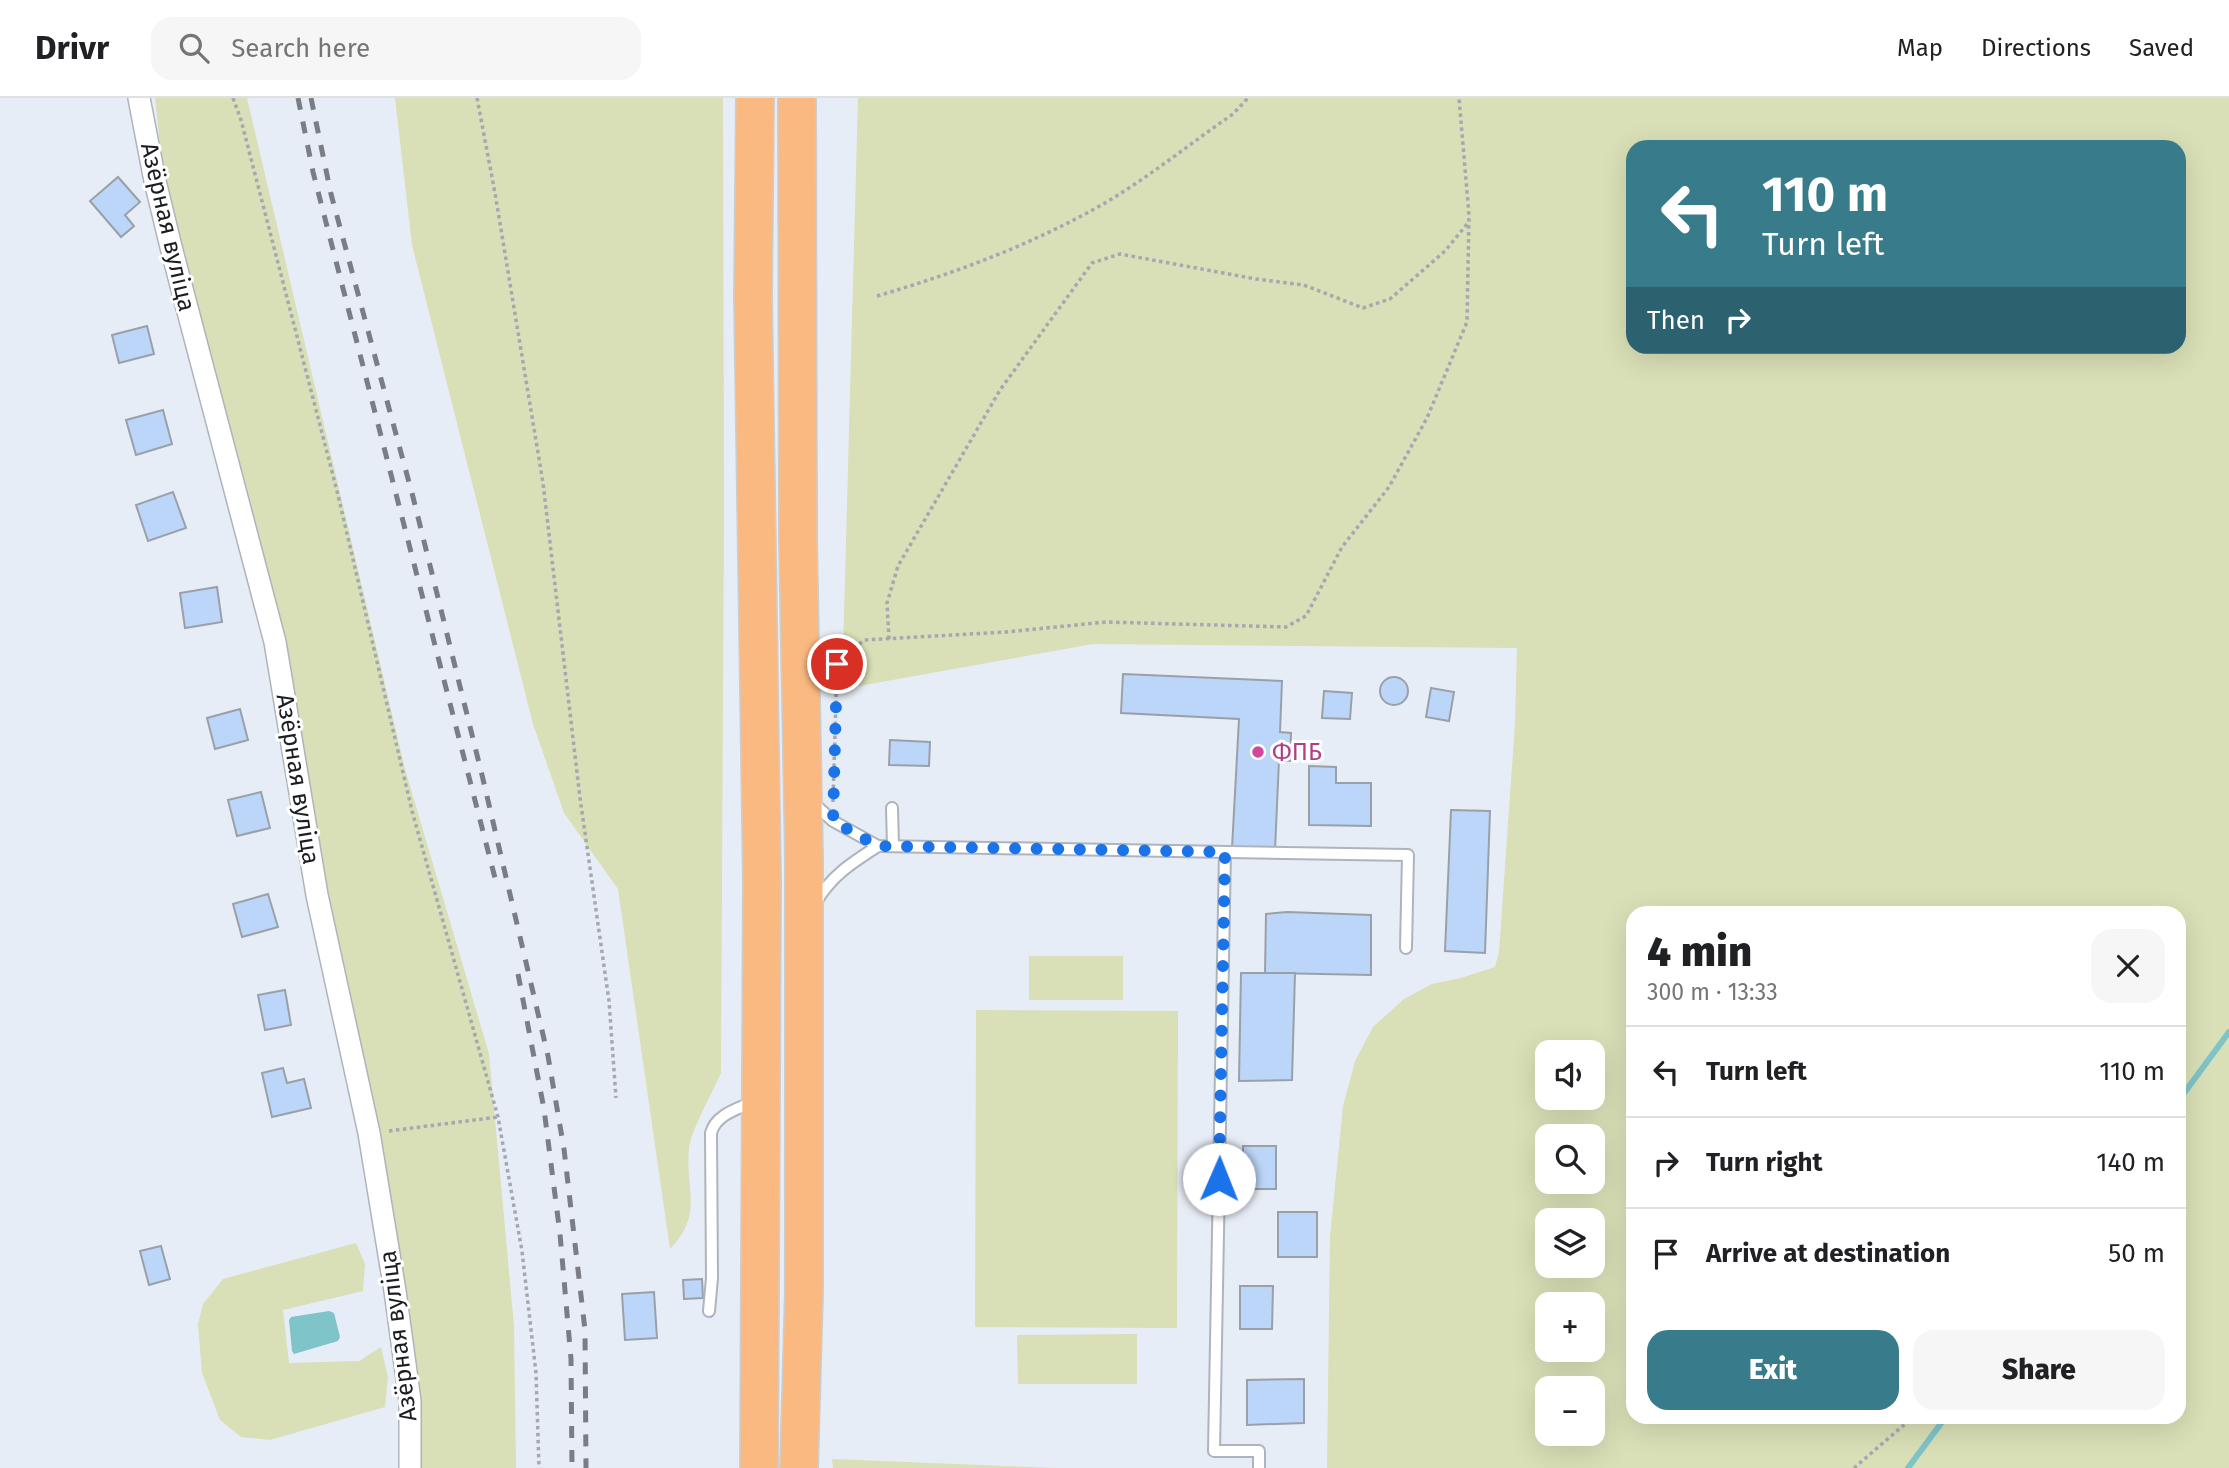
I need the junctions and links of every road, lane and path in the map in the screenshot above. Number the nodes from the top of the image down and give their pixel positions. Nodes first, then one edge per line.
1 (139, 98) edge
2 (233, 98) edge
3 (477, 98) edge
4 (755, 98) edge
5 (797, 98) edge
6 (1248, 98) edge
7 (1459, 98) edge
8 (1469, 222) junction
9 (877, 296) dead end
10 (889, 639) junction
11 (801, 792) junction
12 (892, 808) dead end
13 (833, 821) junction
14 (878, 846) junction
15 (893, 846) junction
16 (1225, 852) junction
17 (803, 925) junction
18 (1406, 948) dead end
19 (616, 1098) dead end
20 (761, 1099) junction
21 (498, 1117) junction
22 (369, 1133) junction
23 (709, 1311) dead end
24 (1905, 1424) edge
25 (410, 1468) edge
26 (539, 1468) edge
27 (759, 1468) edge
28 (799, 1468) edge
29 (1259, 1468) edge
30 (1854, 1468) edge

1 - 22 street, Азёрная вуліца
2 - 21 path
3 - 19 path
4 - 20 highway
5 - 11 highway
6 - 9 path
7 - 8 path
8 - 10 path
8 - 10 path
10 - 13 path
11 - 13 lane
11 - 17 highway
12 - 15 lane
13 - 14 lane
14 - 15 lane
14 - 17 lane
15 - 16 lane
16 - 18 lane
16 - 29 lane
17 - 28 highway
20 - 23 lane
20 - 27 highway
21 - 22 path
21 - 26 path
22 - 25 street, Азёрная вуліца
24 - 30 path

